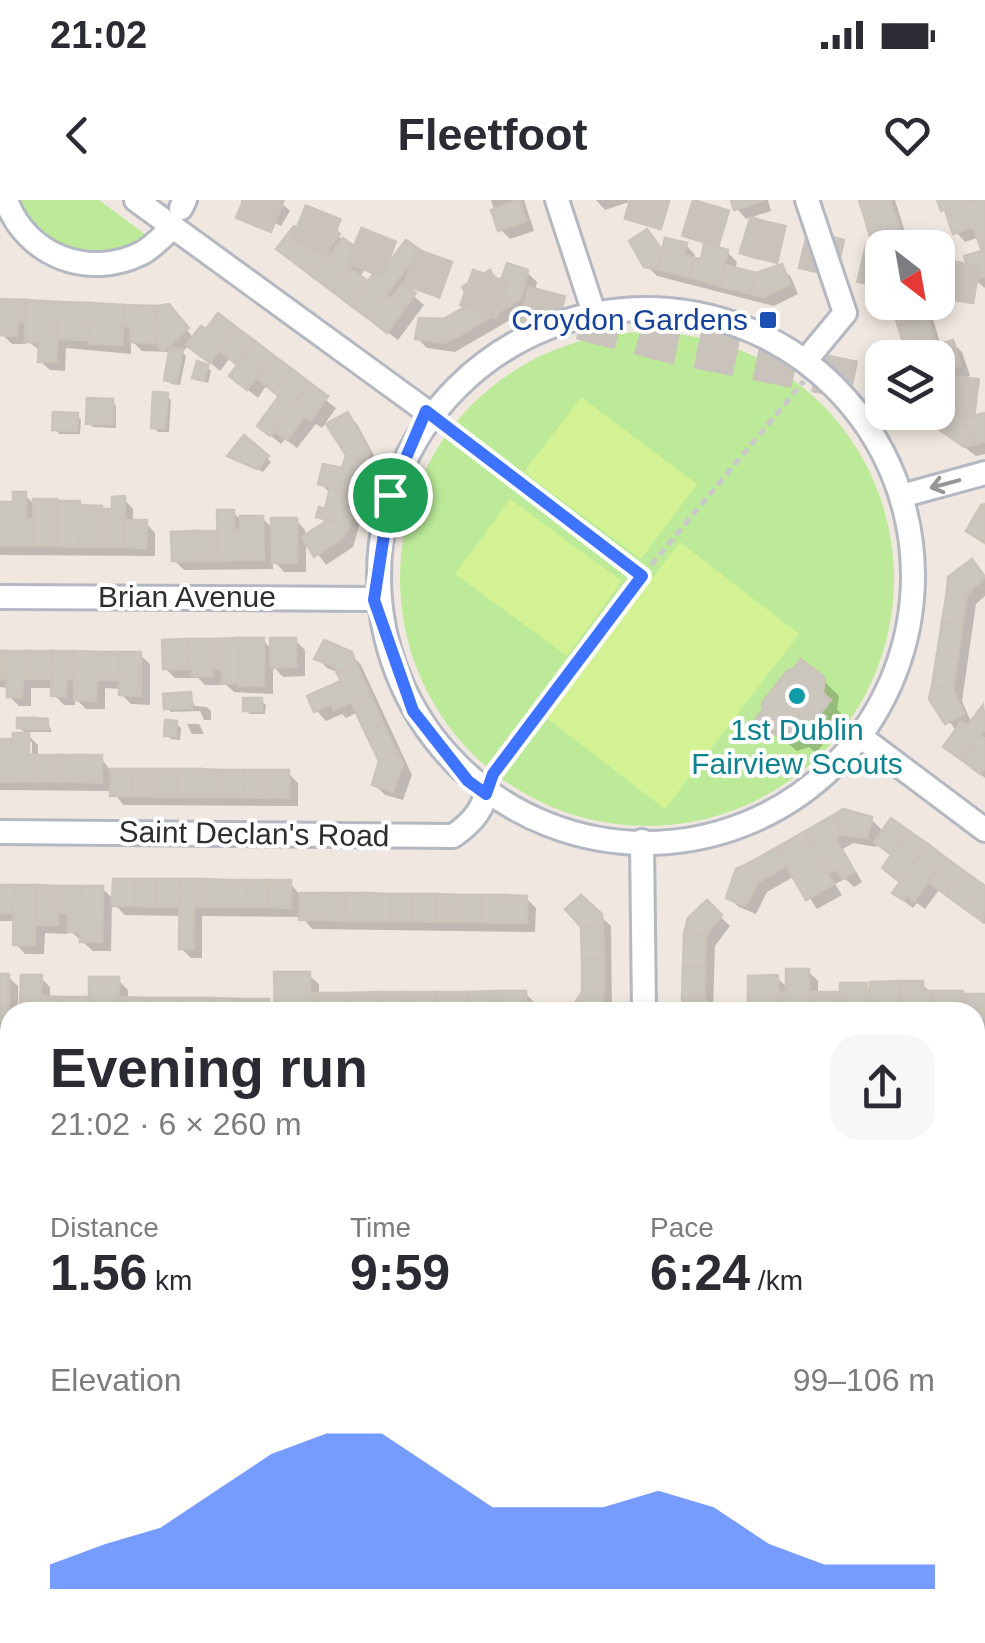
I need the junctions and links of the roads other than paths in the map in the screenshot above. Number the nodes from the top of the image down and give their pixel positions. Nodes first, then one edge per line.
1 (136, 200) edge
2 (557, 200) edge
3 (807, 200) edge
4 (180, 212) edge
5 (6, 217) edge
6 (592, 307) junction
7 (810, 363) junction
8 (426, 411) junction
9 (985, 473) edge
10 (905, 495) junction
11 (0, 597) edge
12 (374, 600) junction
13 (861, 737) junction
14 (486, 794) junction
15 (985, 830) edge
16 (0, 832) edge
17 (642, 841) junction
18 (644, 1002) edge

1 - 4 street
2 - 6 street
3 - 7 street
4 - 5 street
4 - 8 street
6 - 7 street
6 - 8 street
7 - 10 street
8 - 12 street
9 -> 10 street
10 - 13 street
11 - 12 street, Brian Avenue
12 - 14 street
13 - 15 street
13 - 17 street
14 - 16 street, Saint Declan's Road
14 - 17 street
17 - 18 street

